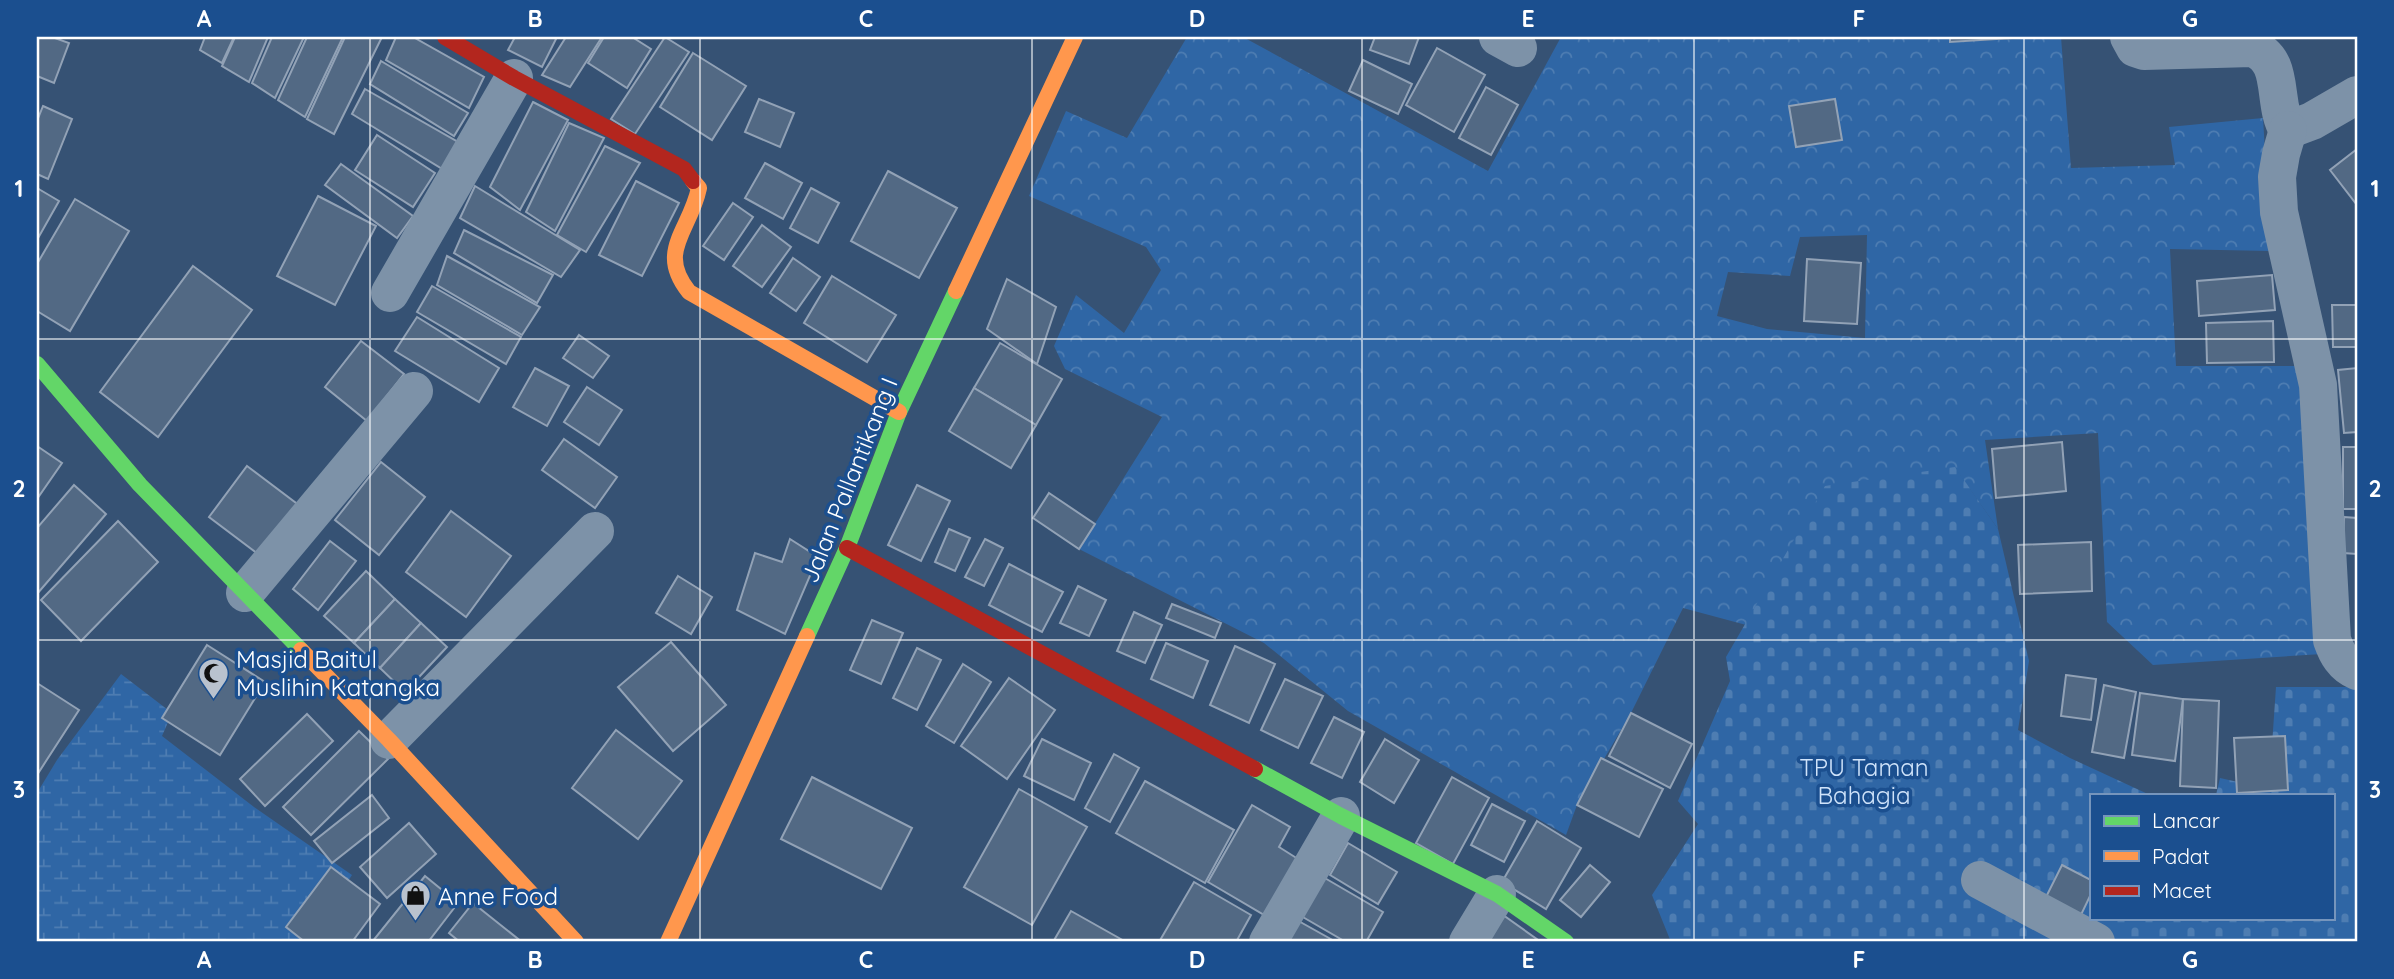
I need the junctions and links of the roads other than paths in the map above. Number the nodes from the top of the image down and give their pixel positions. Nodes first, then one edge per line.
1 (445, 37) edge
2 (1075, 37) edge
3 (2129, 37) edge
4 (514, 78) junction
5 (2357, 95) edge
6 (2288, 130) junction
7 (390, 293) dead end
8 (37, 364) edge
9 (414, 391) dead end
10 (899, 412) junction
11 (595, 531) dead end
12 (847, 548) junction
13 (245, 593) junction
14 (2357, 671) edge
15 (388, 740) junction
16 (1341, 816) junction
17 (1980, 880) dead end
18 (1497, 894) junction
19 (576, 942) edge
20 (668, 942) edge
21 (1268, 942) edge
22 (1468, 942) edge
23 (1566, 942) edge
24 (2096, 942) edge

1 - 4 street
2 - 10 street, Jalan Pallantikang I
3 - 6 street
4 - 7 street
4 - 10 street
5 - 6 street
6 - 14 street
8 - 13 street
9 - 13 street
10 - 12 street, Jalan Pallantikang I
11 - 15 street
12 - 16 street
12 - 20 street, Jalan Pallantikang I
13 - 15 street
15 - 19 street
16 - 18 street
16 - 21 street
17 - 24 street
18 - 22 street
18 - 23 street

